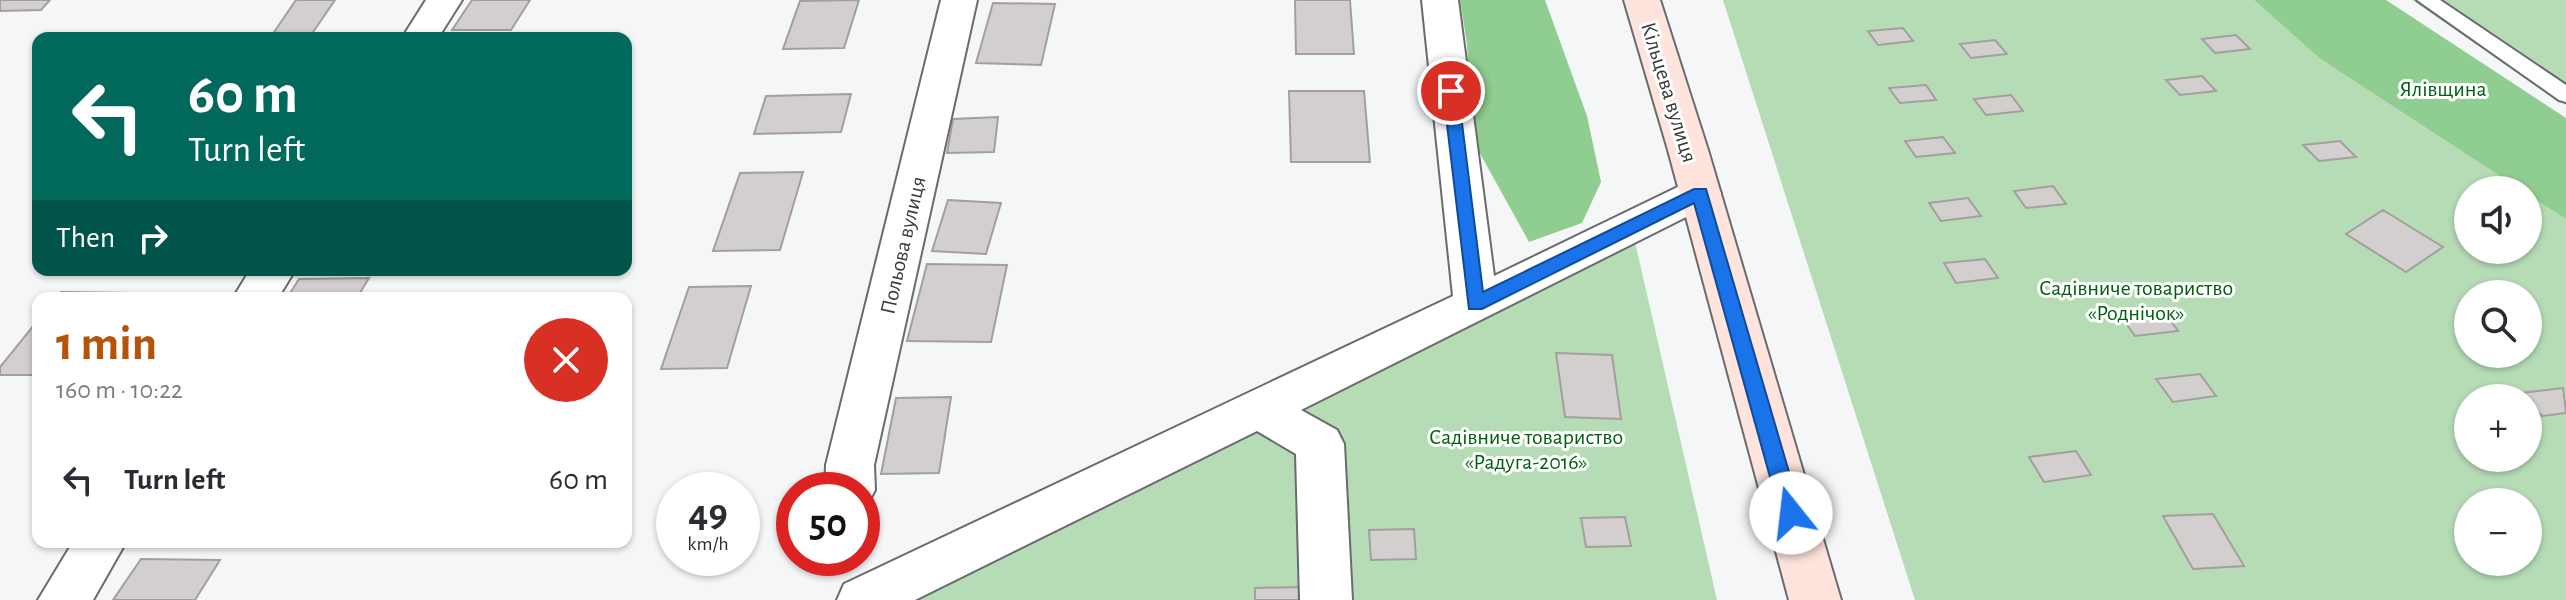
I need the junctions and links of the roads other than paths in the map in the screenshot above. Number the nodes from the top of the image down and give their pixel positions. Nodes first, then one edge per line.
1 (444, 0) edge
2 (959, 0) edge
3 (1440, 0) edge
4 (1642, 0) edge
5 (2427, 0) edge
6 (424, 32) edge
7 (2566, 95) edge
8 (1700, 193) junction
9 (1476, 304) junction
10 (1258, 409) junction
11 (850, 472) edge
12 (97, 548) edge
13 (870, 588) edge
14 (64, 600) edge
15 (1326, 600) edge
16 (1815, 600) edge

1 - 6 street
2 - 11 street, Польова вулиця
3 - 9 street
4 - 8 main road, Кільцева вулиця
5 - 7 lane
8 - 9 street
8 - 16 main road, Кільцева вулиця
9 - 10 street
10 - 13 street
10 - 15 street
12 - 14 street

